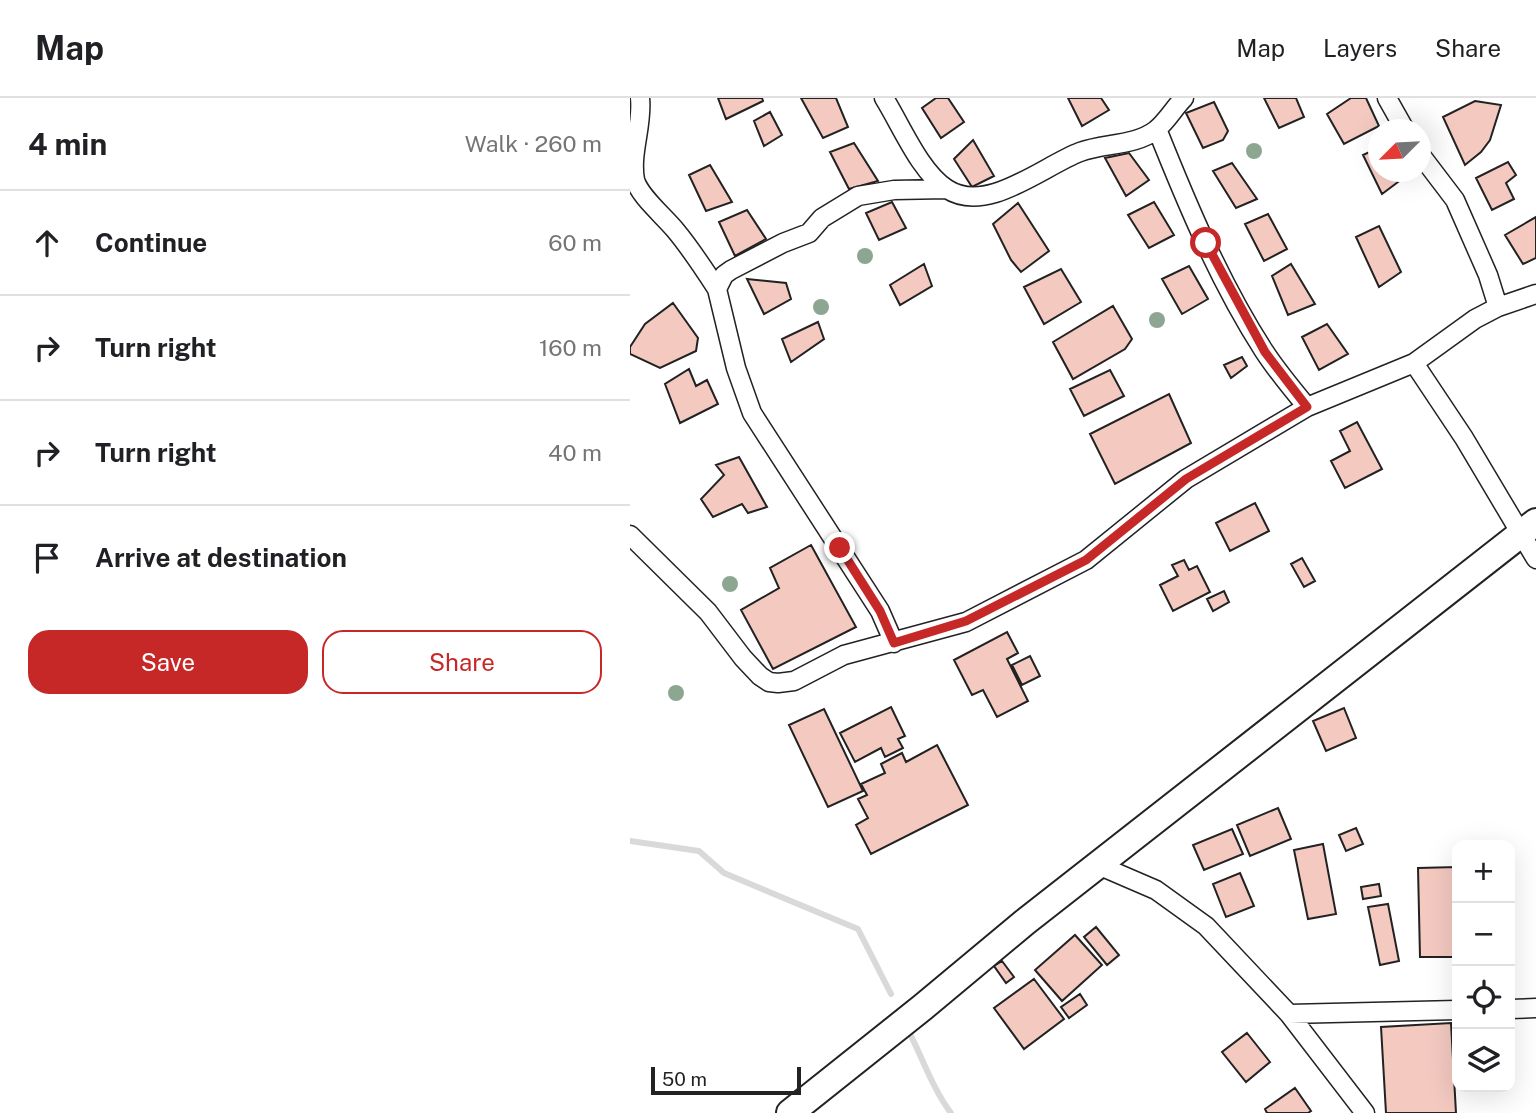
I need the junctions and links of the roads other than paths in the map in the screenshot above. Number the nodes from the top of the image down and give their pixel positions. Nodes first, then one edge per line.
1 (640, 98) edge
2 (884, 98) edge
3 (1184, 98) edge
4 (1387, 98) edge
5 (1399, 119) edge
6 (1157, 129) junction
7 (1431, 168) edge
8 (946, 189) junction
9 (717, 289) junction
10 (1536, 294) edge
11 (1498, 307) junction
12 (1414, 363) junction
13 (1307, 407) junction
14 (1528, 528) edge
15 (630, 535) edge
16 (1536, 559) edge
17 (894, 643) junction
18 (1098, 864) junction
19 (1536, 1008) edge
20 (1515, 1009) edge
21 (1452, 1010) edge
22 (1289, 1014) junction
23 (790, 1113) edge
24 (1365, 1113) edge

1 - 9 street
2 - 8 street
3 - 6 street
4 - 5 street
6 - 8 street
6 - 13 street
7 - 11 street
8 - 9 street
9 - 17 street
10 - 11 street
11 - 12 street
12 - 13 street
12 - 14 street
13 - 17 street
14 - 16 street
14 - 18 main road
15 - 17 street
18 - 22 street
18 - 23 main road
19 - 20 street
21 - 22 street
22 - 24 street

